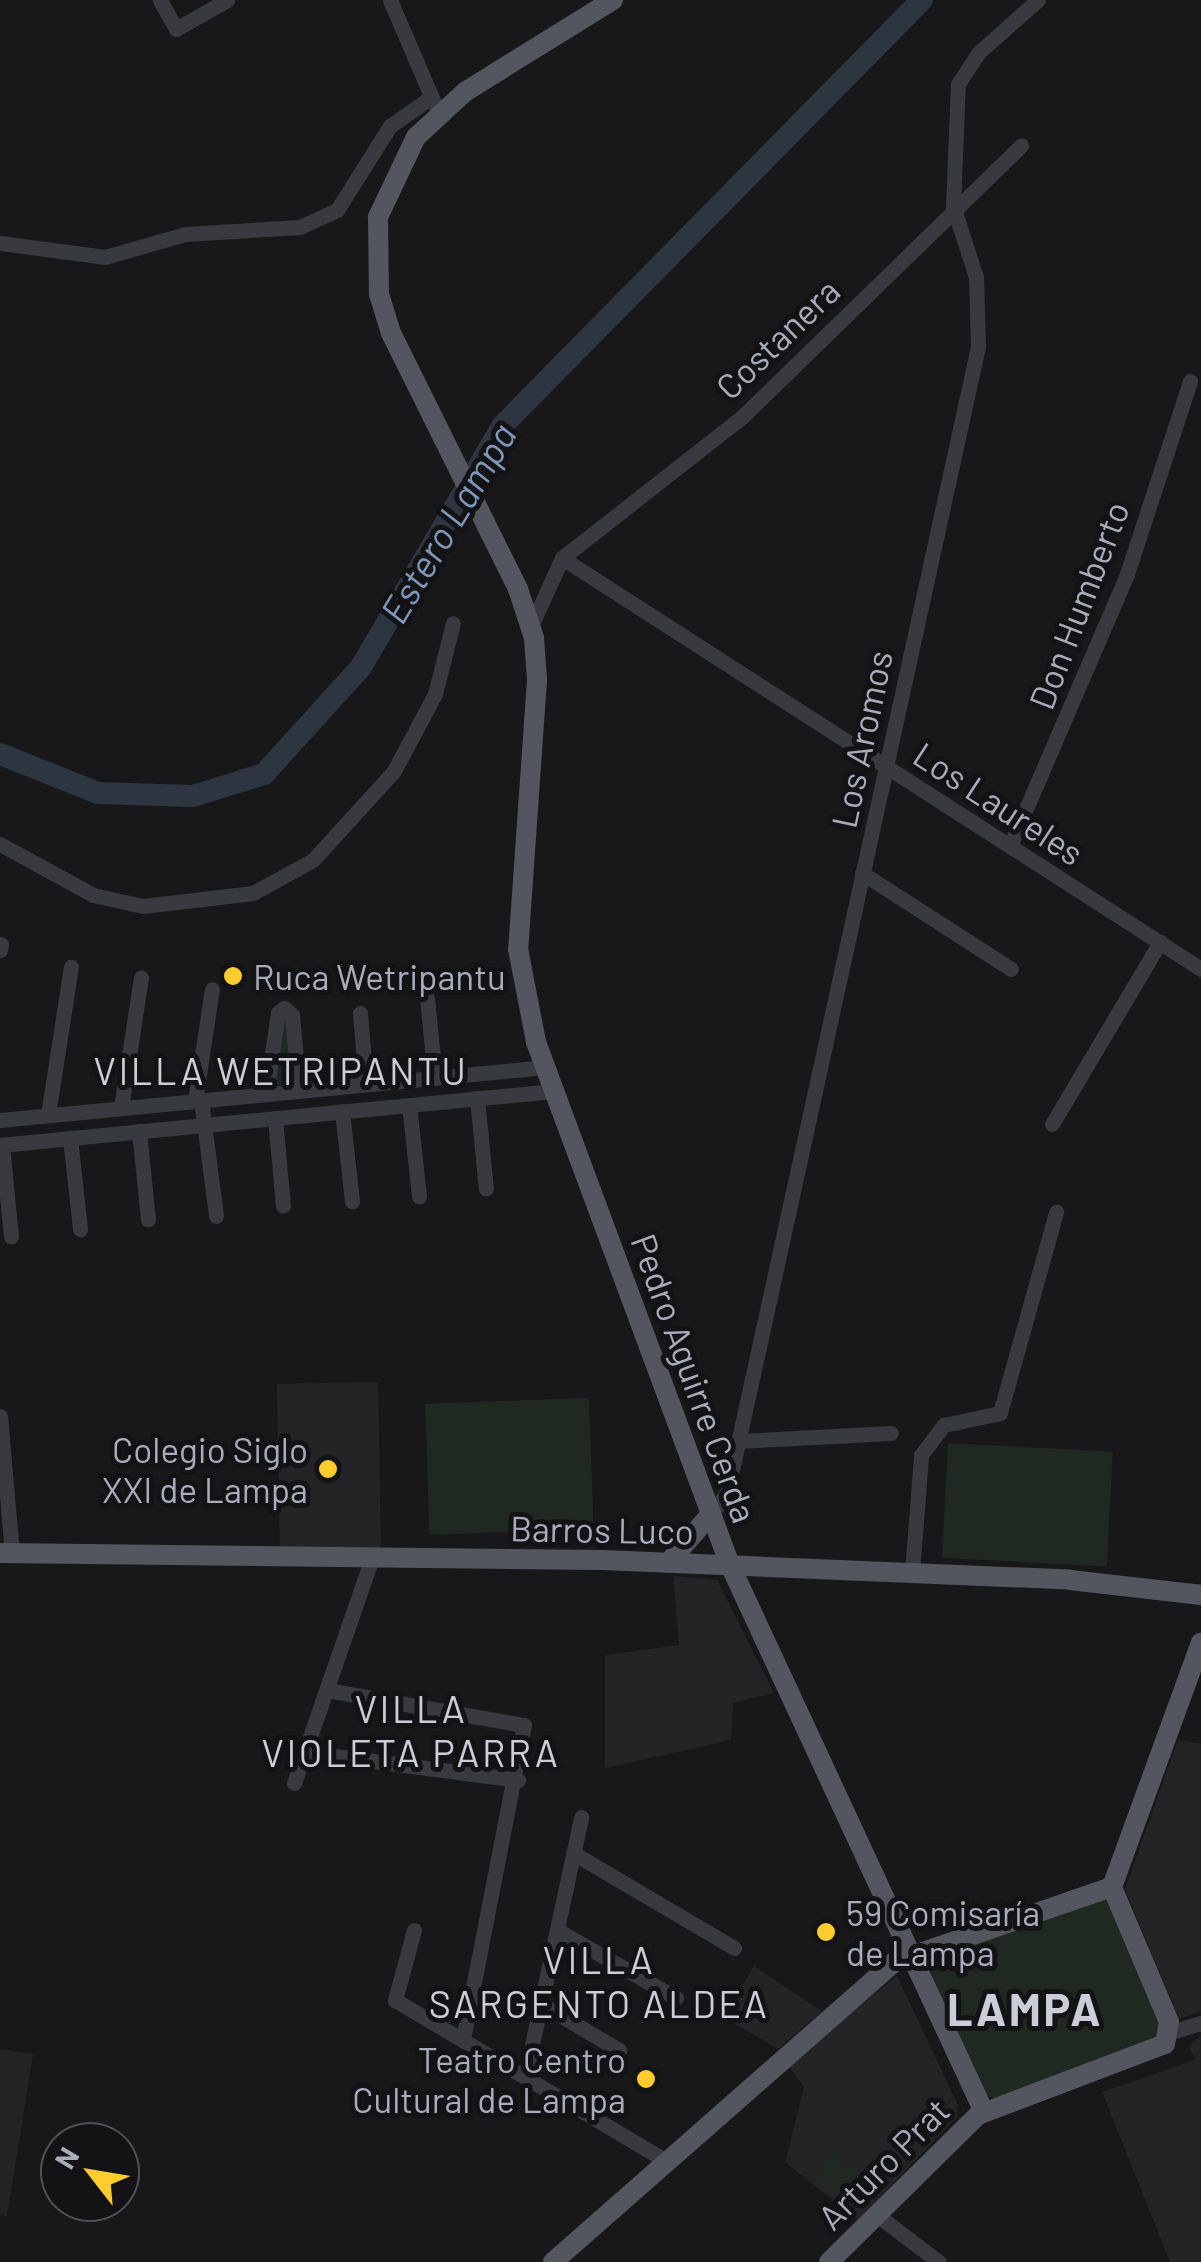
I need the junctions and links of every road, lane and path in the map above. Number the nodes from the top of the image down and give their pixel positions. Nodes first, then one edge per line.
1 (160, 0) edge
2 (227, 0) edge
3 (390, 0) edge
4 (613, 0) edge
5 (1038, 0) edge
6 (435, 105) junction
7 (1020, 146) dead end
8 (954, 206) junction
9 (0, 242) edge
10 (1190, 381) dead end
11 (562, 558) junction
12 (453, 623) dead end
13 (532, 626) junction
14 (886, 767) junction
15 (0, 844) edge
16 (1010, 846) junction
17 (862, 873) junction
18 (1156, 948) junction
19 (71, 967) dead end
20 (1011, 968) dead end
21 (1201, 969) edge
22 (141, 978) dead end
23 (212, 988) dead end
24 (427, 998) dead end
25 (360, 1013) dead end
26 (545, 1067) junction
27 (487, 1072) junction
28 (434, 1078) junction
29 (366, 1084) junction
30 (554, 1090) junction
31 (298, 1091) junction
32 (266, 1094) junction
33 (221, 1098) junction
34 (483, 1098) junction
35 (198, 1101) junction
36 (410, 1105) junction
37 (121, 1108) junction
38 (342, 1112) junction
39 (48, 1115) junction
40 (274, 1118) junction
41 (0, 1120) edge
42 (214, 1124) junction
43 (1052, 1124) dead end
44 (139, 1132) junction
45 (70, 1138) junction
46 (1, 1145) edge
47 (486, 1190) dead end
48 (419, 1196) dead end
49 (352, 1201) dead end
50 (283, 1206) dead end
51 (1056, 1212) dead end
52 (216, 1216) dead end
53 (148, 1220) dead end
54 (80, 1230) dead end
55 (11, 1237) dead end
56 (0, 1416) edge
57 (891, 1433) dead end
58 (738, 1441) junction
59 (711, 1514) junction
60 (6, 1553) edge
61 (372, 1558) junction
62 (668, 1562) junction
63 (730, 1565) junction
64 (912, 1573) junction
65 (1201, 1595) edge
66 (1201, 1643) edge
67 (327, 1690) junction
68 (305, 1752) junction
69 (518, 1780) junction
70 (294, 1783) dead end
71 (581, 1817) dead end
72 (573, 1853) junction
73 (1112, 1887) junction
74 (414, 1930) dead end
75 (557, 1930) junction
76 (734, 1948) dead end
77 (910, 1955) junction
78 (676, 1998) dead end
79 (541, 2004) junction
80 (1201, 2023) edge
81 (1170, 2032) junction
82 (463, 2040) junction
83 (619, 2050) dead end
84 (525, 2077) junction
85 (984, 2112) junction
86 (666, 2160) junction
87 (877, 2215) junction
88 (553, 2262) edge
89 (828, 2262) edge
90 (939, 2262) edge

1 - 2 street
3 - 6 street
4 - 6 main road, Pedro Aguirre Cerda
5 - 8 street, Los Aromos
6 - 9 street
6 - 13 main road, Pedro Aguirre Cerda
7 - 8 street, Costanera
8 - 11 street, Costanera
8 - 14 street, Los Aromos
10 - 16 street, Don Humberto
11 - 13 street
11 - 14 street, Los Laureles
12 - 15 street
13 - 26 main road, Pedro Aguirre Cerda
14 - 16 street, Los Laureles
14 - 17 street, Los Aromos
16 - 18 street, Los Laureles
17 - 20 street
17 - 58 street, Los Aromos
18 - 21 street, Los Laureles
18 - 43 street
19 - 39 street
22 - 37 street
23 - 35 street
24 - 28 street
25 - 29 street
26 - 27 street
26 - 30 main road, Pedro Aguirre Cerda
27 - 28 street
27 - 34 street
28 - 29 street
29 - 31 street
30 - 34 street
30 - 59 main road, Pedro Aguirre Cerda
31 - 32 street
31 - 32 street
32 - 33 street
33 - 35 street
33 - 42 street
34 - 36 street
34 - 47 street
35 - 37 street
35 - 42 street
36 - 38 street
36 - 48 street
37 - 39 street
38 - 40 street
38 - 49 street
39 - 41 street
40 - 42 street
40 - 50 street
42 - 44 street
42 - 52 street
44 - 45 street
44 - 53 street
45 - 46 street
45 - 54 street
46 - 55 street
51 - 64 street
56 - 60 street
57 - 58 street
58 - 59 street, Los Aromos
59 - 62 main road
59 - 63 main road, Pedro Aguirre Cerda
60 - 61 main road, Barros Luco
61 - 62 main road, Barros Luco
61 - 67 street
62 - 63 main road, Barros Luco
63 - 64 main road, Barros Luco
63 - 77 main road, Pedro Aguirre Cerda
64 - 65 main road, Barros Luco
66 - 73 main road
67 - 68 street
67 - 69 street
68 - 69 street
68 - 70 street
69 - 82 street
71 - 72 street
72 - 75 street
72 - 76 street
73 - 77 main road
73 - 81 main road
74 - 82 street
75 - 78 street
75 - 79 street
77 - 85 main road, Pedro Aguirre Cerda
77 - 86 main road
79 - 83 street
79 - 84 street
80 - 81 street, Arturo Prat
81 - 85 main road, Arturo Prat
82 - 84 street
84 - 86 street
85 - 87 main road, Arturo Prat
86 - 88 main road
87 - 89 main road, Arturo Prat
87 - 90 street

